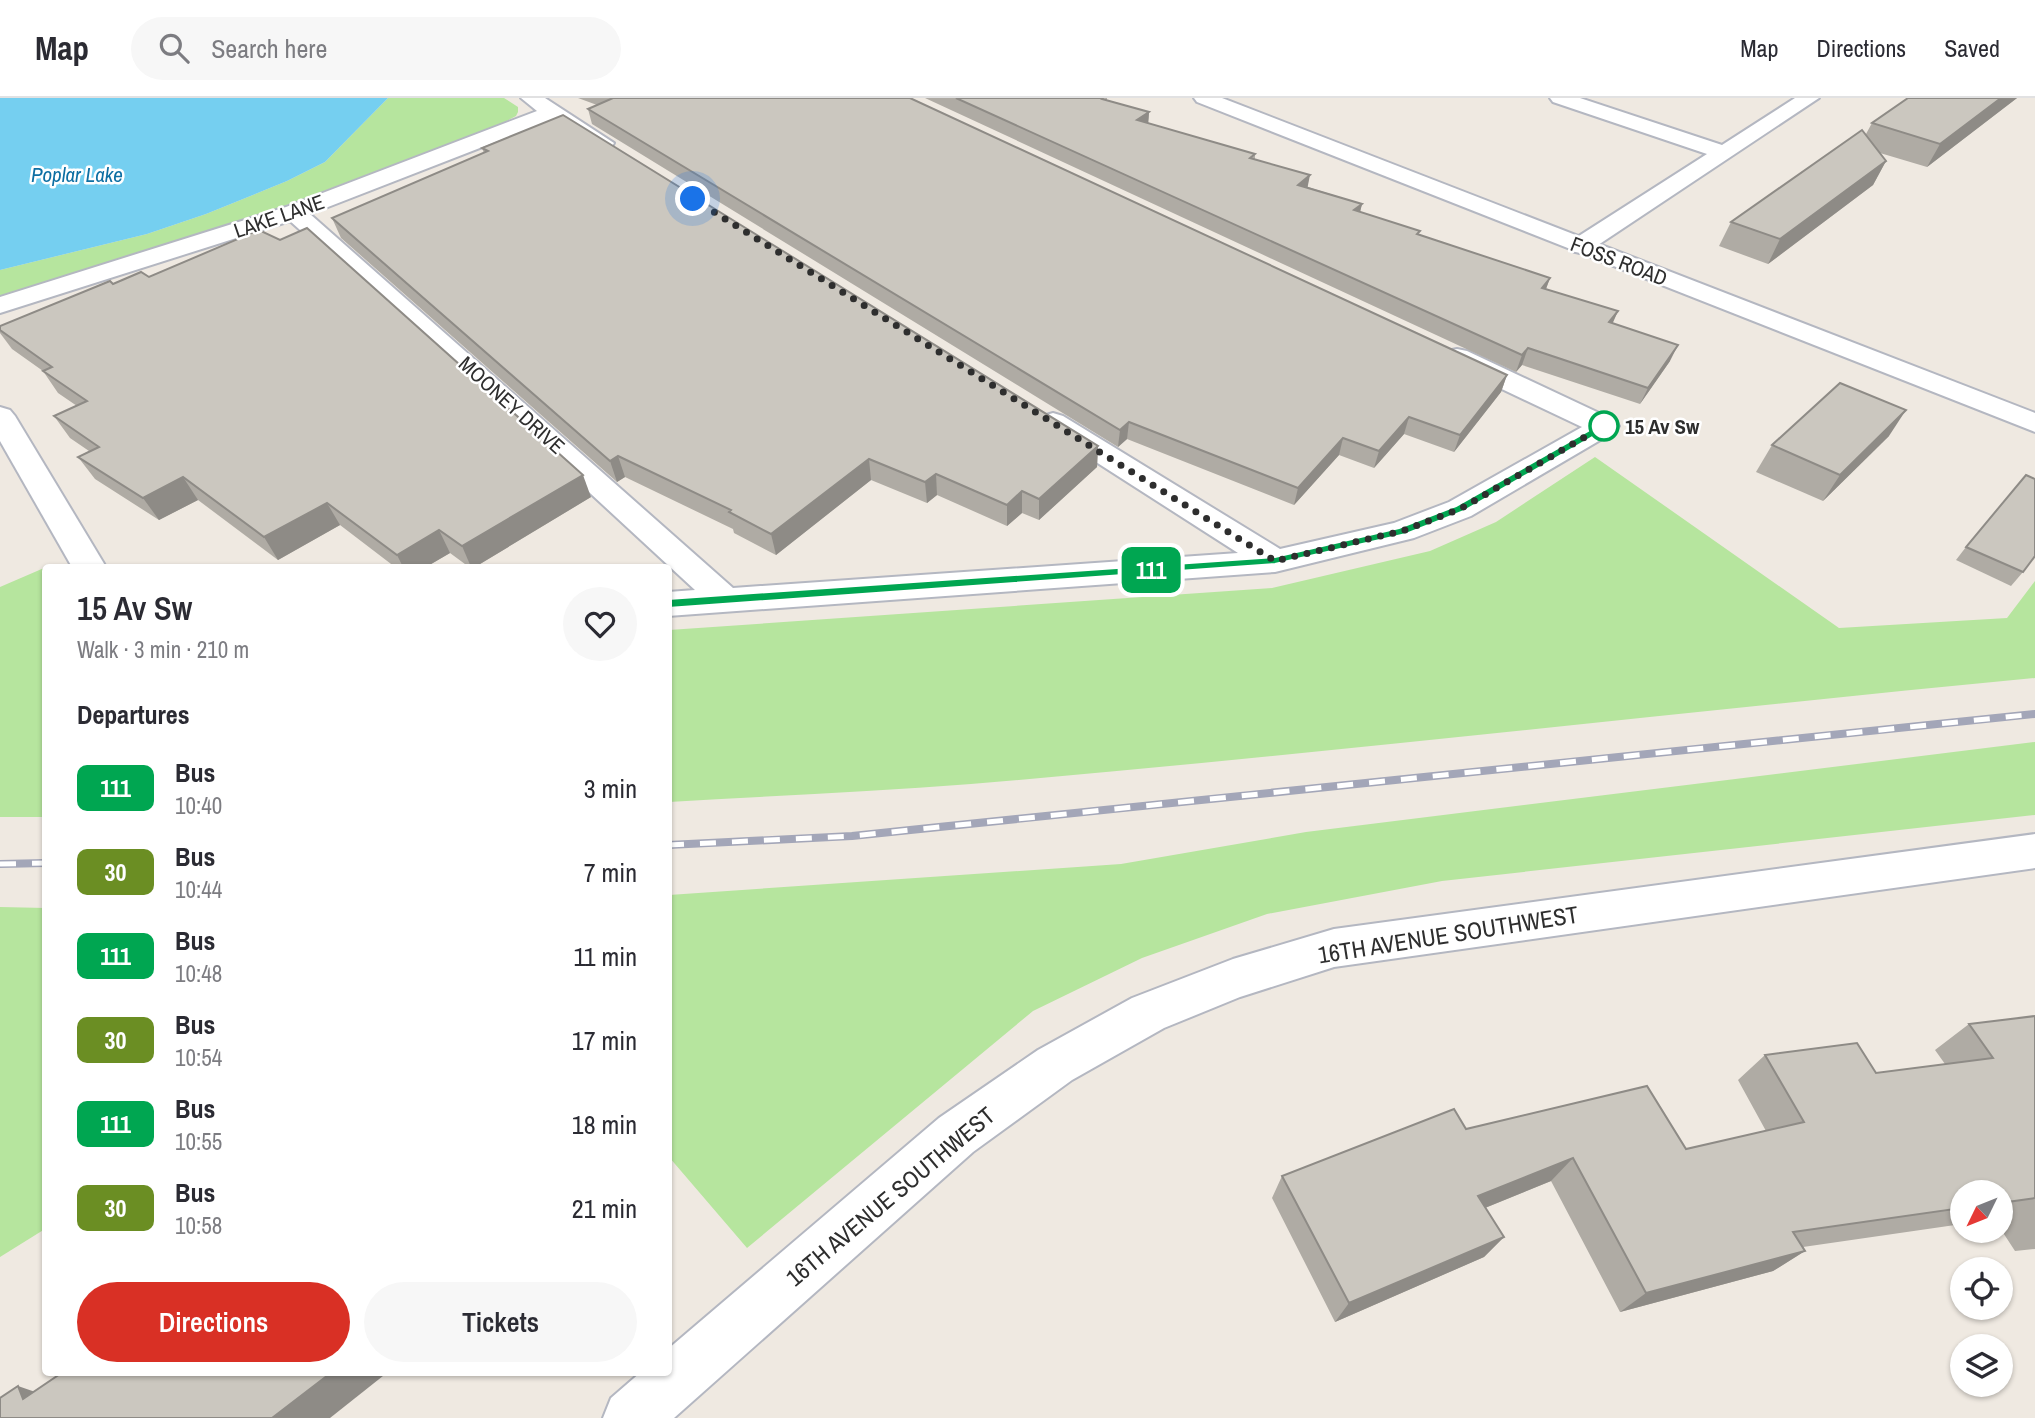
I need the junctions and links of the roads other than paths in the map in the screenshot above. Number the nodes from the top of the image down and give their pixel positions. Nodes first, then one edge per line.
1 (1204, 98) edge
2 (1560, 98) edge
3 (1809, 98) edge
4 (542, 105) edge
5 (1725, 153) junction
6 (624, 156) edge
7 (294, 212) junction
8 (1580, 246) junction
9 (0, 305) edge
10 (1441, 349) edge
11 (1027, 406) edge
12 (0, 416) edge
13 (2035, 423) edge
14 (1275, 561) junction
15 (87, 564) edge
16 (727, 601) junction
17 (672, 604) edge
18 (2035, 851) edge
19 (631, 1418) edge

1 - 8 street, FOSS ROAD
2 - 5 street
3 - 5 street
4 - 6 street
4 - 7 street, LAKE LANE
5 - 8 street
7 - 9 street, LAKE LANE
7 - 16 street, MOONEY DRIVE
8 - 13 street, FOSS ROAD
10 - 14 street
11 - 14 street
12 - 15 street
14 - 16 street
16 - 17 street
18 - 19 street, 16TH AVENUE SOUTHWEST

